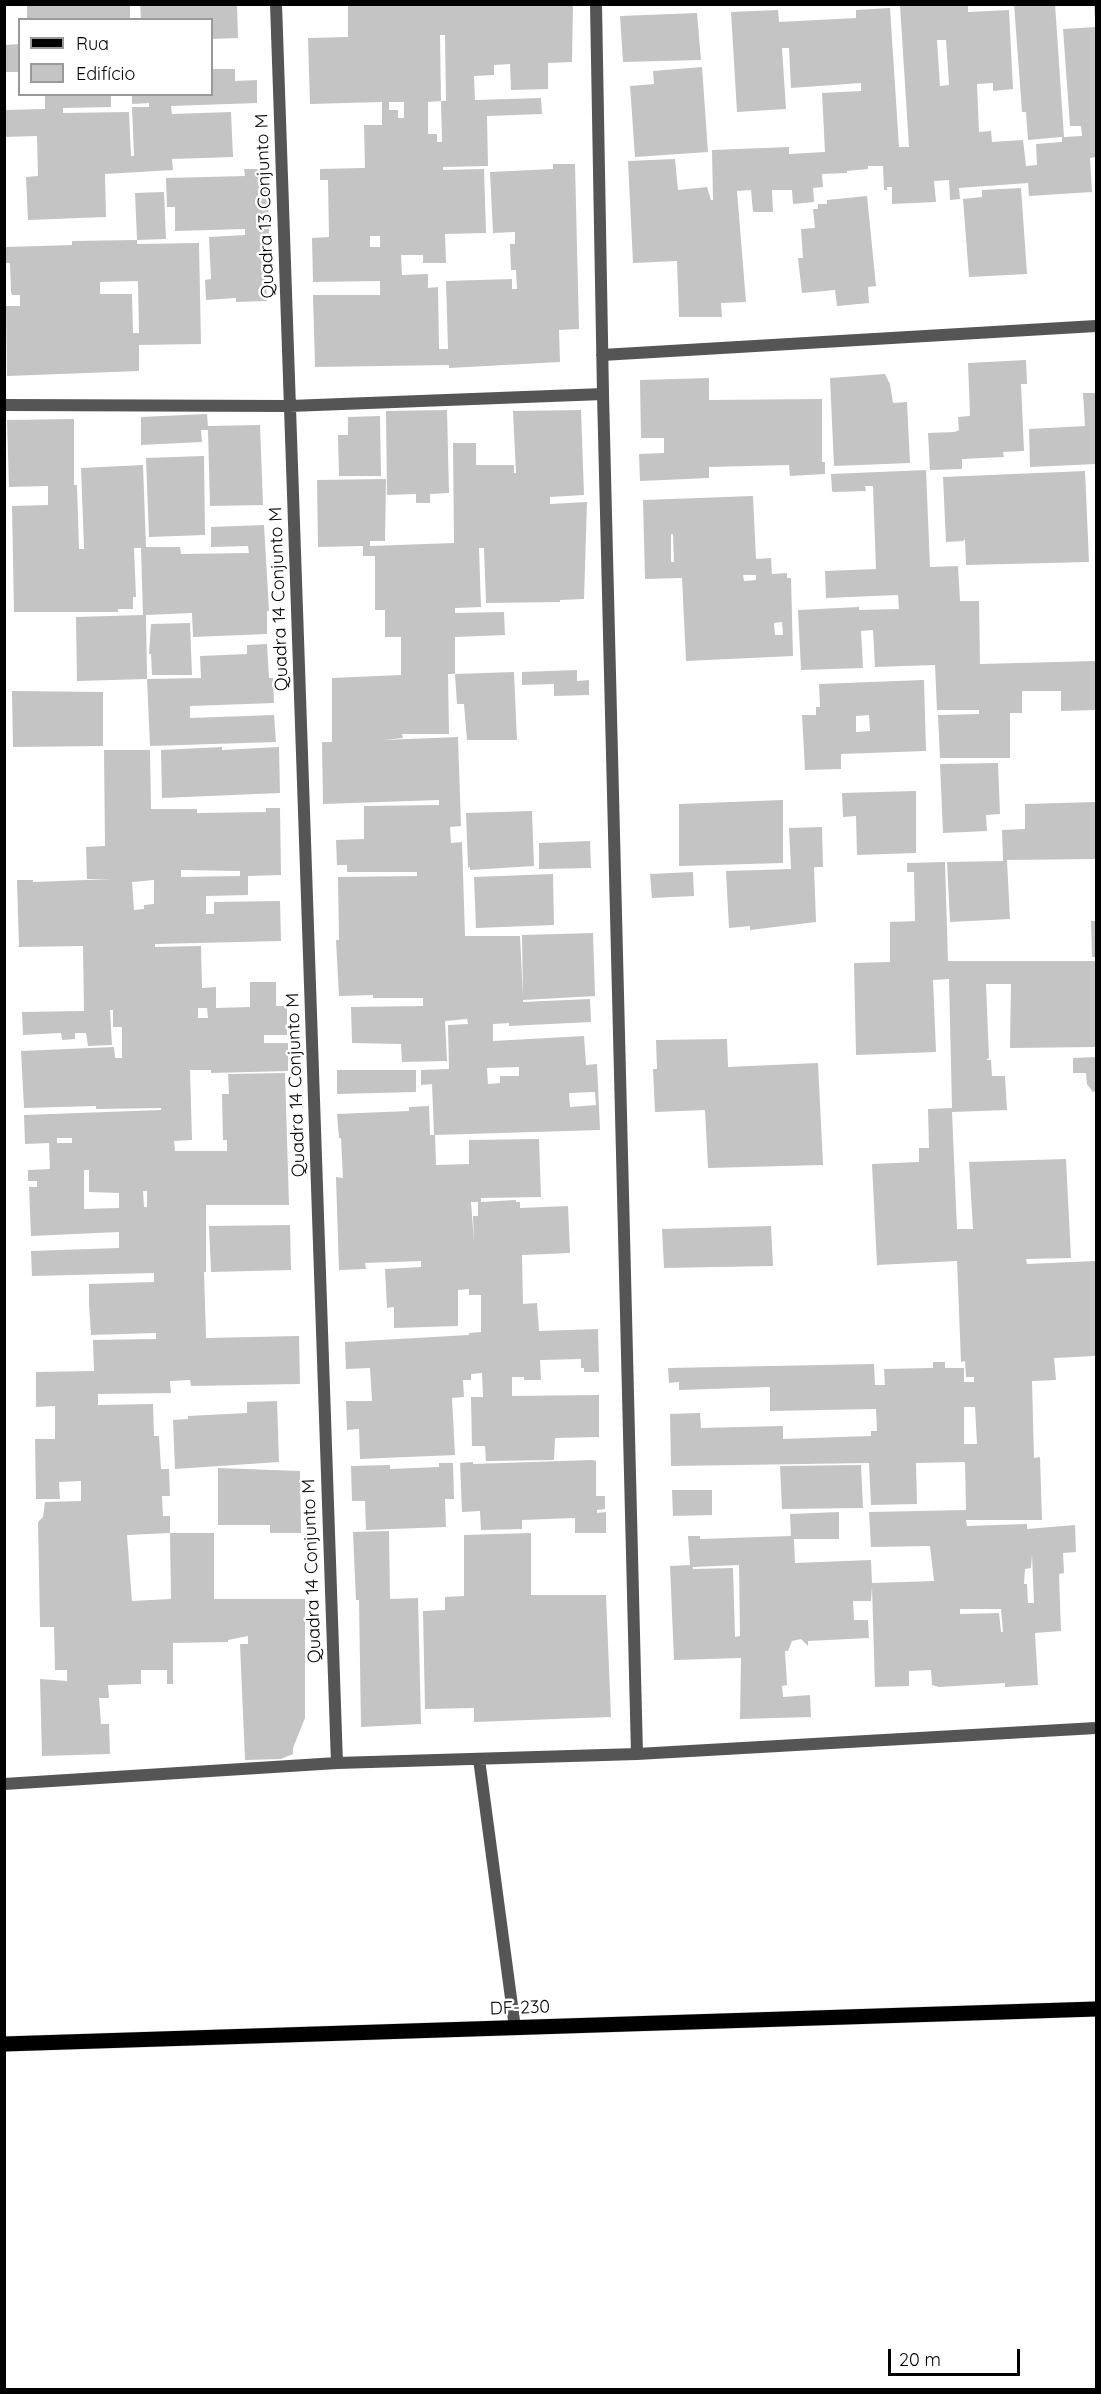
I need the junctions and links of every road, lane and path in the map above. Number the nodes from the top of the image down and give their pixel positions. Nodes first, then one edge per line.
1 (276, 4) edge
2 (596, 4) edge
3 (1096, 326) edge
4 (602, 355) junction
5 (603, 394) junction
6 (4, 405) edge
7 (290, 406) junction
8 (1096, 1728) edge
9 (637, 1754) junction
10 (479, 1759) junction
11 (337, 1763) junction
12 (4, 1784) edge
13 (1096, 1999) edge
14 (1096, 2009) edge
15 (1036, 2012) junction
16 (515, 2028) junction
17 (4, 2044) edge

1 - 7 street, Quadra 13 Conjunto M
2 - 4 street
3 - 4 street
4 - 5 street
5 - 7 street
5 - 9 street
6 - 7 street
7 - 11 street, Quadra 14 Conjunto M
8 - 9 street
9 - 10 street
10 - 11 street
10 - 16 street
11 - 12 street
13 - 15 main road
14 - 15 main road, DF-230
15 - 16 main road, DF-230 / DF-230
16 - 17 main road, DF-230 / DF-230

